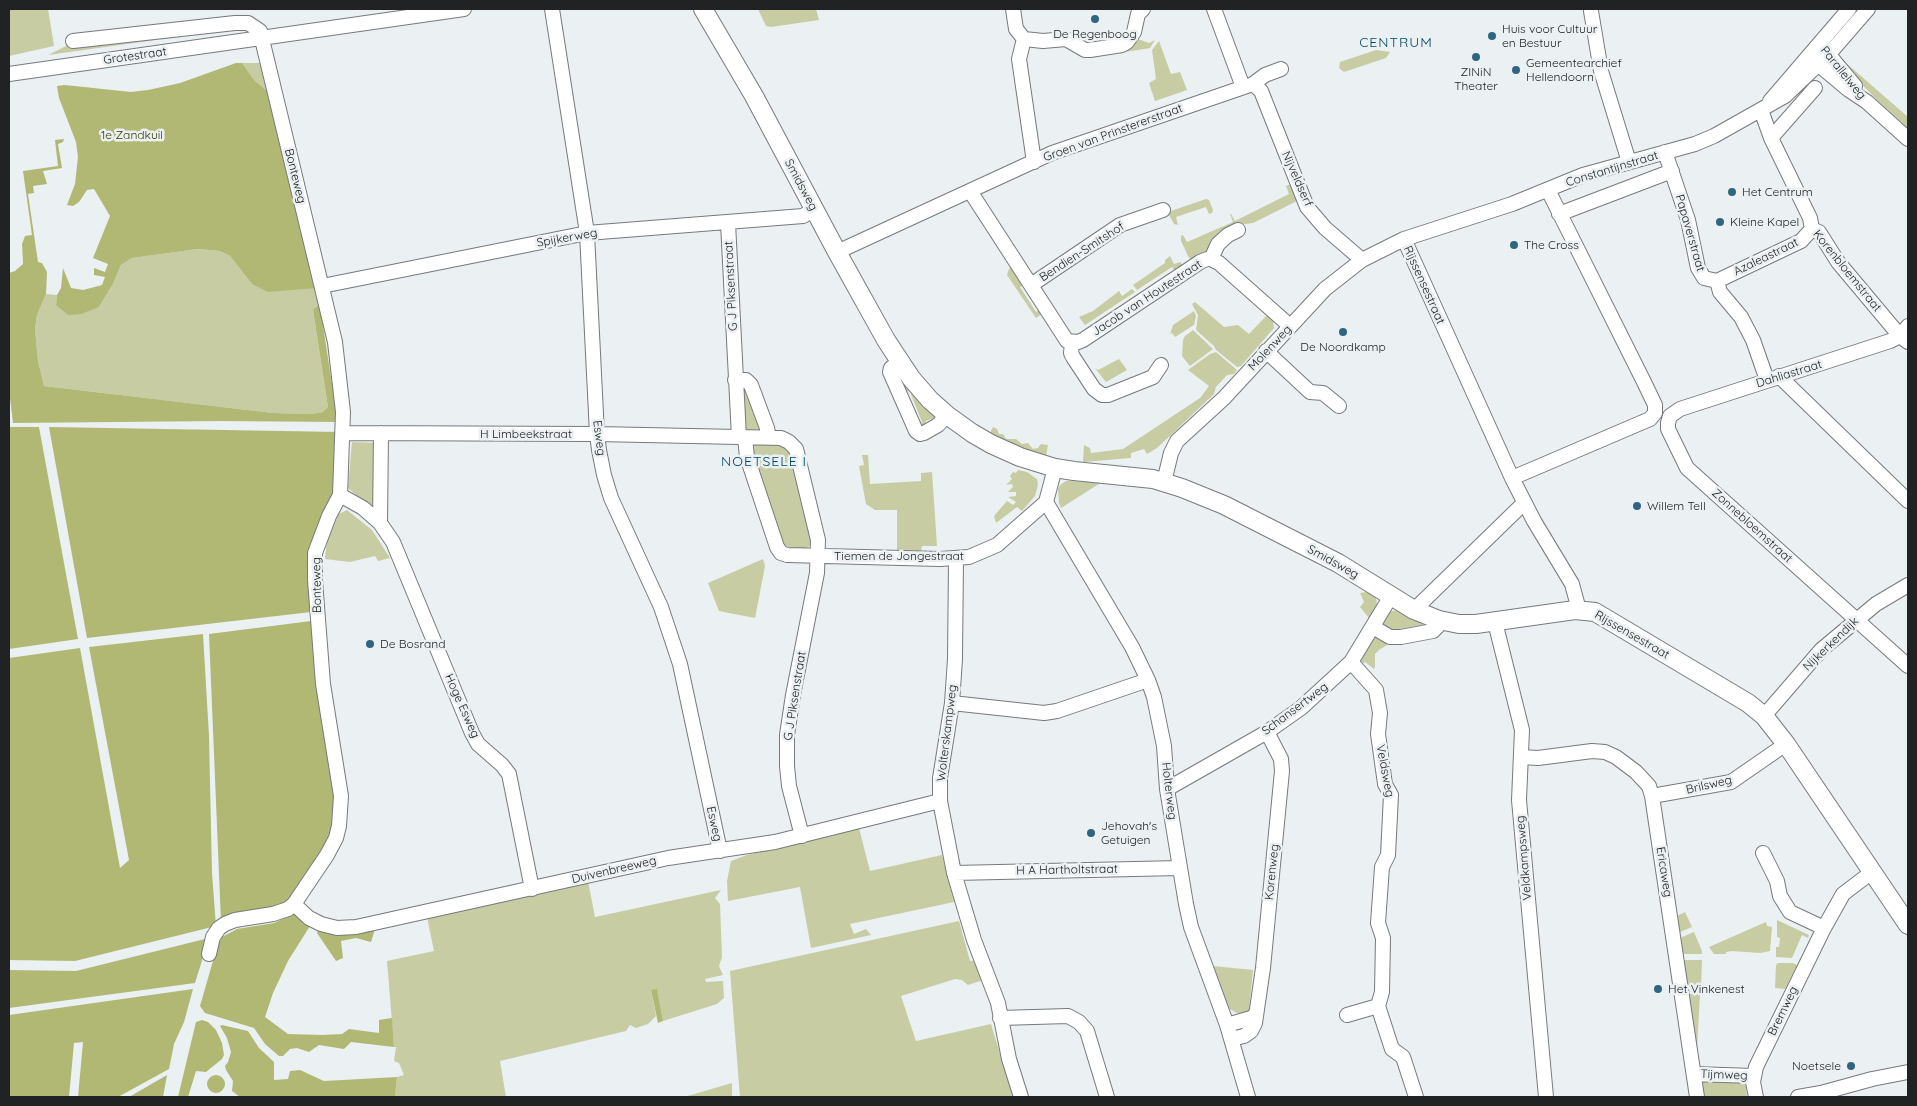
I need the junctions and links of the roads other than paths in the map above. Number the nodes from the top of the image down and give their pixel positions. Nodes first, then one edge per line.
1 (464, 9) edge
2 (552, 9) edge
3 (703, 9) edge
4 (1013, 9) edge
5 (1144, 9) edge
6 (1214, 9) edge
7 (1849, 9) edge
8 (1866, 10) edge
9 (1590, 11) dead end
10 (262, 38) junction
11 (1024, 39) junction
12 (73, 41) dead end
13 (1819, 58) junction
14 (1281, 70) dead end
15 (9, 74) edge
16 (1248, 86) junction
17 (1816, 88) dead end
18 (1761, 110) junction
19 (1771, 138) junction
20 (1908, 138) edge
21 (1665, 152) junction
22 (1034, 162) junction
23 (1629, 162) junction
24 (1672, 171) junction
25 (1548, 190) junction
26 (970, 191) junction
27 (814, 210) junction
28 (1163, 210) dead end
29 (1559, 214) junction
30 (728, 223) junction
31 (1812, 229) junction
32 (1238, 230) dead end
33 (586, 233) junction
34 (1404, 239) junction
35 (837, 252) junction
36 (1211, 259) junction
37 (1362, 260) junction
38 (1717, 281) junction
39 (1031, 285) junction
40 (322, 286) junction
41 (1290, 326) junction
42 (1905, 335) edge
43 (1072, 343) junction
44 (1266, 351) junction
45 (899, 362) junction
46 (1161, 365) dead end
47 (1773, 378) junction
48 (736, 380) junction
49 (1339, 406) dead end
50 (947, 415) junction
51 (1668, 419) joint
52 (344, 433) junction
53 (381, 433) junction
54 (596, 434) junction
55 (742, 437) junction
56 (769, 437) junction
57 (1055, 468) junction
58 (1165, 477) junction
59 (1512, 478) junction
60 (340, 495) junction
61 (1046, 502) junction
62 (1908, 502) edge
63 (1524, 503) junction
64 (380, 523) junction
65 (818, 556) junction
66 (956, 559) junction
67 (1908, 585) edge
68 (1391, 596) junction
69 (1414, 610) junction
70 (1580, 610) junction
71 (1857, 618) junction
72 (1440, 620) junction
73 (1495, 622) junction
74 (1373, 627) junction
75 (1351, 662) junction
76 (1908, 666) edge
77 (1148, 680) junction
78 (952, 704) junction
79 (1764, 716) junction
80 (1267, 732) junction
81 (1786, 744) junction
82 (1522, 757) junction
83 (1167, 789) junction
84 (1652, 796) junction
85 (940, 800) junction
86 (802, 836) junction
87 (720, 851) junction
88 (1763, 854) dead end
89 (1180, 868) junction
90 (1872, 872) junction
91 (954, 873) junction
92 (532, 889) junction
93 (294, 904) junction
94 (1908, 925) edge
95 (1824, 928) junction
96 (208, 954) dead end
97 (1378, 1006) junction
98 (1255, 1015) junction
99 (1347, 1015) dead end
100 (1000, 1018) junction
101 (1227, 1025) junction
102 (1231, 1039) junction
103 (1908, 1072) edge
104 (1694, 1074) junction
105 (1754, 1076) junction
106 (1021, 1097) edge
107 (1107, 1097) edge
108 (1248, 1097) edge
109 (1416, 1097) edge
110 (1546, 1097) edge
111 (1697, 1097) edge
112 (1756, 1097) edge
113 (1798, 1097) edge

1 - 10 street, Grotestraat
2 - 33 street, Esweg
3 - 27 main road, Smidsweg
4 - 11 street
5 - 11 street
6 - 16 street, Nijveldserf
7 - 13 street, Parallelweg
8 - 13 street, Constantijnstraat
9 - 23 street
10 - 12 street, Grotestraat
10 - 15 street, Grotestraat
10 - 40 street, Bonteweg
11 - 22 street
13 - 18 street, Constantijnstraat
13 - 20 street, Parallelweg
14 - 16 street, Groen van Prinstererstraat
16 - 22 street, Groen van Prinstererstraat
16 - 37 street, Nijveldserf
17 - 19 street
18 - 19 street, Korenbloemstraat
18 - 21 street, Constantijnstraat
19 - 31 street, Korenbloemstraat
21 - 23 street, Constantijnstraat
21 - 24 street, Papaverstraat
22 - 26 street, Groen van Prinstererstraat
23 - 25 street, Constantijnstraat
24 - 29 street, Constantijnstraat
24 - 38 street, Papaverstraat
25 - 29 street
25 - 34 street, Constantijnstraat
26 - 35 street, Groen van Prinstererstraat
26 - 39 street
27 - 30 street, Spijkerweg
27 - 35 main road, Smidsweg
28 - 39 street, Bendien-Smitshof
29 - 59 street
30 - 33 street, Spijkerweg
30 - 48 street, G J Piksenstraat
31 - 38 street, Azaleastraat
31 - 42 street, Korenbloemstraat
32 - 36 street
33 - 40 street, Spijkerweg
33 - 54 street, Esweg
34 - 37 street, Molenweg
34 - 59 street, Rijssensestraat
35 - 45 main road, Smidsweg
36 - 41 street, Jacob van Houtestraat
36 - 43 street, Jacob van Houtestraat
37 - 41 street, Molenweg
38 - 47 street, Papaverstraat
39 - 43 street
40 - 52 street, Bonteweg
41 - 44 street, Molenweg
42 - 47 street, Dahliastraat
43 - 46 street
44 - 49 street
44 - 58 street, Molenweg
45 - 50 main road, Smidsweg
45 - 50 street
47 - 51 street, Dahliastraat
47 - 62 street, Papaverstraat
48 - 55 street, G J Piksenstraat
48 - 56 street
50 - 57 main road, Smidsweg
51 - 71 street, Zonnebloemstraat
52 - 53 street, H Limbeekstraat
52 - 60 street, Bonteweg
53 - 54 street, H Limbeekstraat
53 - 64 street
54 - 55 street, H Limbeekstraat
54 - 87 street, Esweg
55 - 56 street, G J Piksenstraat
55 - 65 street, G J Piksenstraat
56 - 65 street, G J Piksenstraat
57 - 58 main road, Smidsweg
57 - 61 street
58 - 68 main road, Smidsweg
59 - 63 street, Rijssensestraat
60 - 64 street, Hoge Esweg
60 - 93 street, Bonteweg
61 - 66 street, Tiemen de Jongestraat
61 - 77 street, Holterweg
63 - 69 street
63 - 70 street, Rijssensestraat
64 - 92 street, Hoge Esweg
65 - 66 street, Tiemen de Jongestraat
65 - 86 street, G J Piksenstraat
66 - 78 street, Wolterskampweg
67 - 71 street, Nijkerkendijk
68 - 69 main road, Smidsweg
68 - 74 street, Schansertweg
69 - 72 main road, Smidsweg
70 - 73 main road, Smidsweg
70 - 79 main road, Rijssensestraat
71 - 76 street, Zonnebloemstraat
71 - 79 street, Nijkerkendijk
72 - 73 main road, Smidsweg
72 - 74 street
73 - 82 street, Veldkampsweg
74 - 75 street, Schansertweg
75 - 80 street, Schansertweg
75 - 97 street, Veldsweg
77 - 78 street
77 - 83 street, Holterweg
78 - 85 street, Wolterskampweg
79 - 81 main road, Rijssensestraat
80 - 83 street, Schansertweg
80 - 98 street, Korenweg
81 - 84 street, Brilsweg
81 - 90 main road, Rijssensestraat
82 - 84 street, Ericaweg
82 - 110 street, Veldkampsweg
83 - 89 street, Holterweg
84 - 104 street, Ericaweg
85 - 86 street, Duivenbreeweg
85 - 91 street, Wolterskampweg
86 - 87 street, Duivenbreeweg
87 - 92 street, Duivenbreeweg
88 - 95 street
89 - 91 street, H A Hartholtstraat
89 - 101 street, Holterweg
90 - 94 main road, Rijssensestraat
90 - 95 street, Bremweg
91 - 100 street, Wolterskampweg
92 - 93 street, Duivenbreeweg
93 - 96 street, Bonteweg
95 - 105 street, Bremweg
97 - 99 street
97 - 109 street, Veldsweg
98 - 101 street
98 - 102 street, Korenweg
100 - 106 street, Wolterskampweg
100 - 107 street
101 - 102 street, Holterweg
102 - 108 street, Holterweg
103 - 113 street
104 - 105 street, Tijmweg
104 - 111 street, Ericaweg
105 - 112 street, Bremweg

